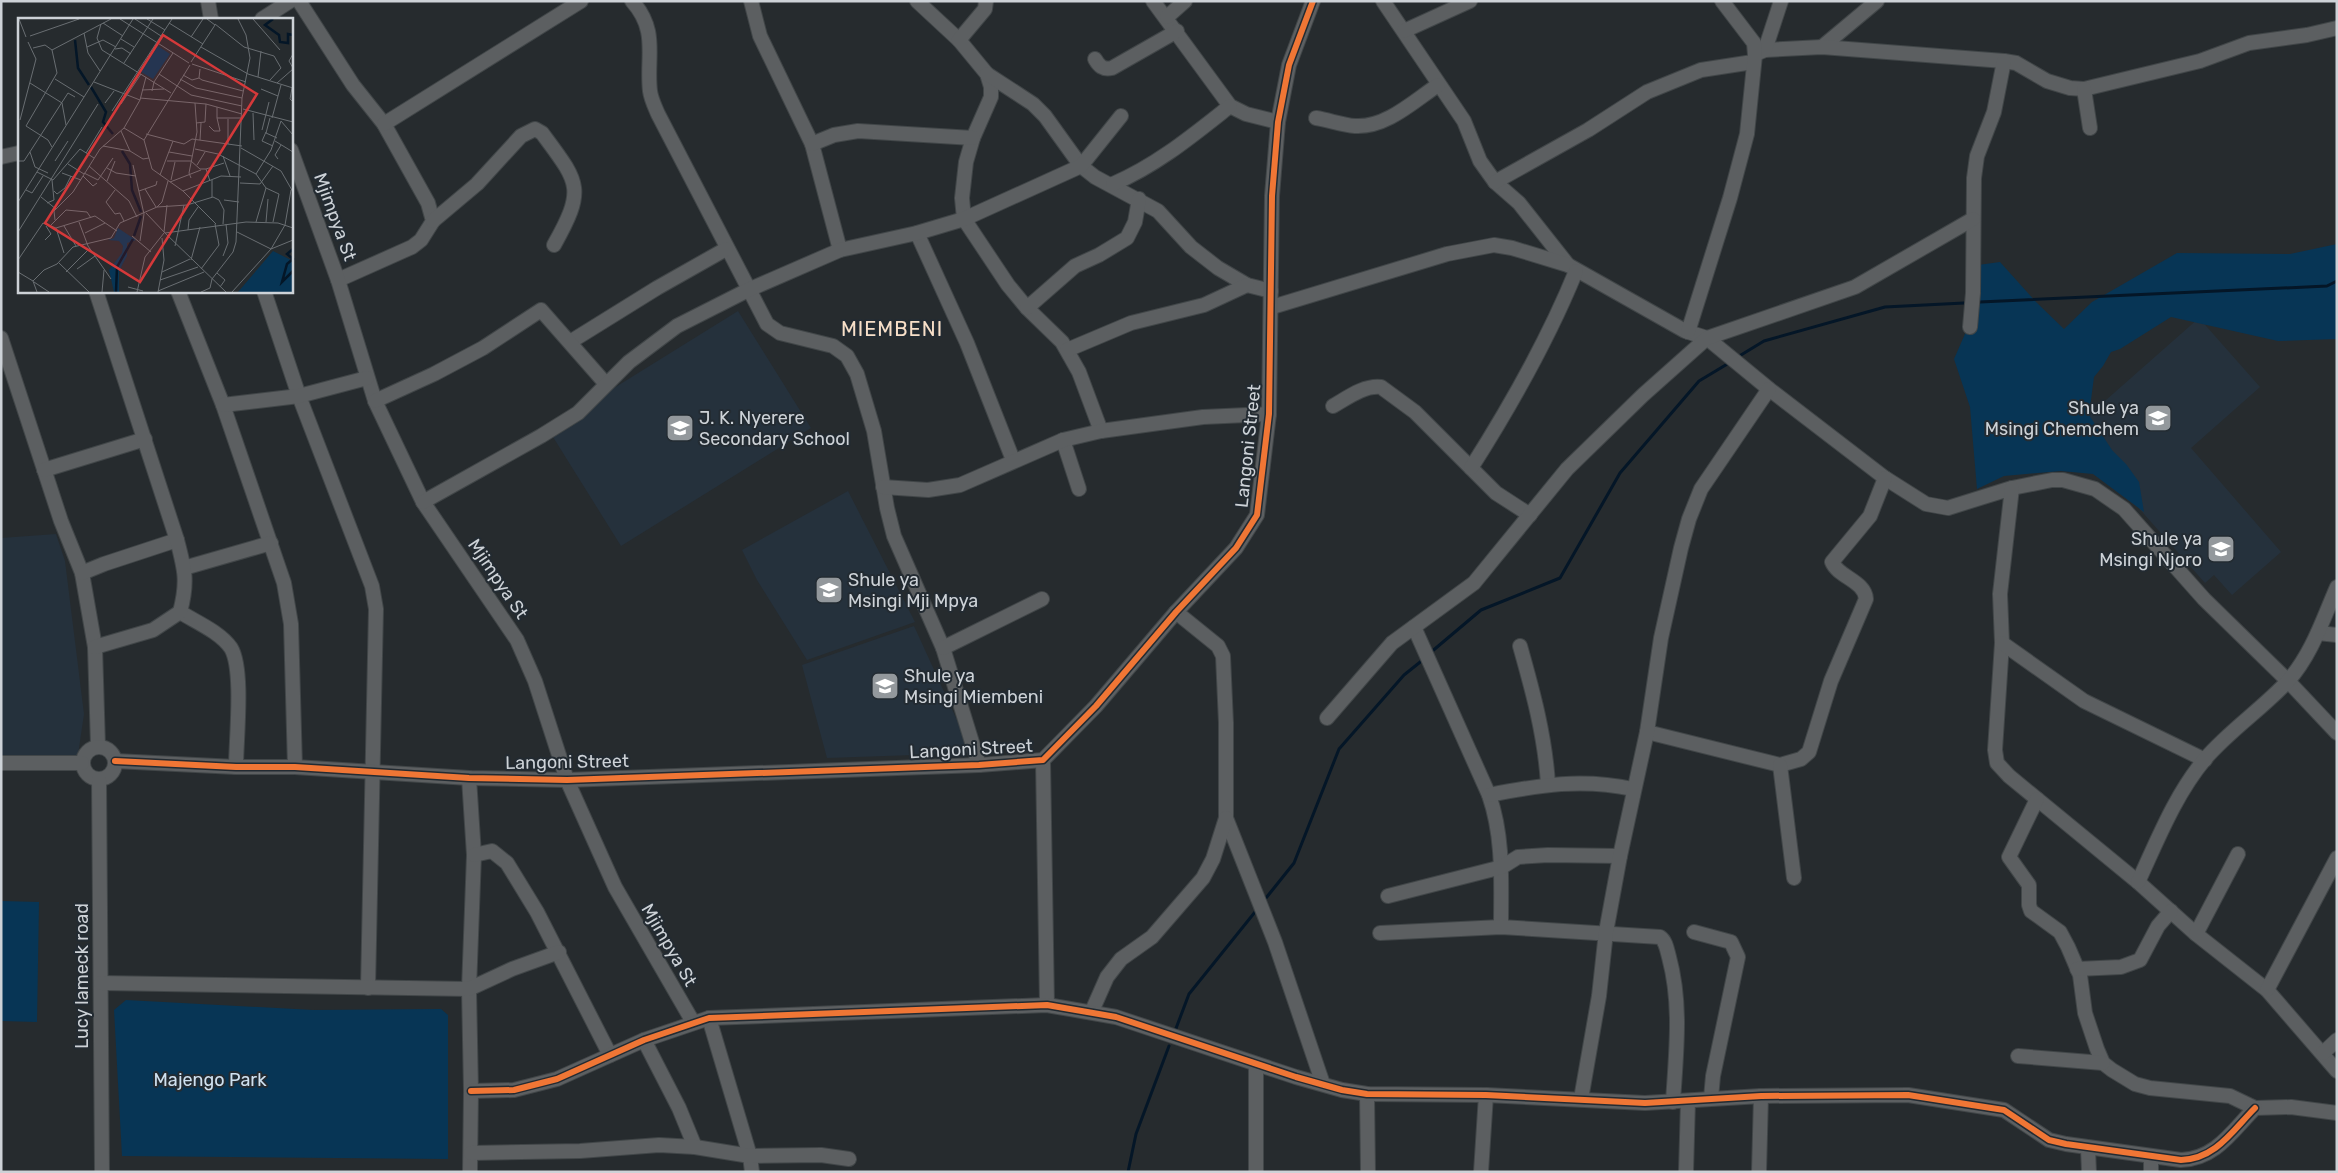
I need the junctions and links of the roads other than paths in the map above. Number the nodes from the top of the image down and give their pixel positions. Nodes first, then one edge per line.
1 (208, 1) edge
2 (290, 1) edge
3 (298, 1) edge
4 (581, 1) edge
5 (632, 1) edge
6 (751, 1) edge
7 (917, 1) edge
8 (986, 1) edge
9 (1153, 1) edge
10 (1185, 1) edge
11 (1312, 1) edge
12 (1383, 1) edge
13 (1470, 1) edge
14 (1722, 1) edge
15 (1781, 1) edge
16 (1877, 1) edge
17 (1167, 17) junction
18 (211, 18) edge
19 (264, 18) edge
20 (2337, 28) edge
21 (1176, 31) junction
22 (1404, 31) junction
23 (959, 40) junction
24 (1822, 47) junction
25 (1758, 56) junction
26 (1095, 59) dead end
27 (2004, 61) junction
28 (987, 74) junction
29 (1438, 85) junction
30 (2084, 89) junction
31 (1230, 106) junction
32 (1121, 116) dead end
33 (1316, 118) dead end
34 (1278, 122) junction
35 (384, 124) junction
36 (2090, 128) dead end
37 (973, 138) junction
38 (812, 144) junction
39 (18, 152) edge
40 (292, 153) edge
41 (1, 157) edge
42 (1081, 166) junction
43 (1495, 182) junction
44 (1113, 184) junction
45 (1139, 199) junction
46 (964, 219) junction
47 (1973, 219) junction
48 (433, 221) junction
49 (917, 232) junction
50 (554, 246) dead end
51 (726, 249) junction
52 (840, 250) junction
53 (1572, 268) junction
54 (338, 280) junction
55 (1247, 285) junction
56 (748, 290) junction
57 (1271, 291) junction
58 (96, 292) edge
59 (178, 292) edge
60 (264, 292) edge
61 (1272, 307) junction
62 (1027, 308) junction
63 (1970, 327) dead end
64 (1688, 332) junction
65 (1, 338) edge
66 (1707, 338) junction
67 (570, 342) junction
68 (1067, 350) junction
69 (367, 378) junction
70 (606, 384) junction
71 (1769, 389) junction
72 (299, 396) junction
73 (375, 401) junction
74 (222, 405) junction
75 (1333, 406) dead end
76 (1269, 414) junction
77 (1101, 431) junction
78 (145, 438) junction
79 (1064, 440) junction
80 (1013, 460) junction
81 (1471, 468) junction
82 (44, 470) junction
83 (1885, 478) junction
84 (883, 487) junction
85 (2012, 488) junction
86 (1079, 489) dead end
87 (423, 502) junction
88 (1530, 515) junction
89 (178, 540) junction
90 (271, 543) junction
91 (184, 568) junction
92 (82, 573) junction
93 (2337, 587) edge
94 (1042, 599) dead end
95 (180, 612) junction
96 (1176, 612) junction
97 (1414, 626) junction
98 (2318, 633) junction
99 (2337, 635) edge
100 (2002, 643) junction
101 (1520, 646) dead end
102 (95, 647) junction
103 (943, 648) junction
104 (2288, 681) junction
105 (1327, 718) dead end
106 (1647, 732) junction
107 (2337, 733) edge
108 (98, 746) junction
109 (1043, 760) junction
110 (2205, 760) junction
111 (115, 761) junction
112 (1, 763) edge
113 (82, 763) junction
114 (979, 765) junction
115 (1780, 765) junction
116 (236, 767) junction
117 (295, 767) junction
118 (372, 773) junction
119 (469, 778) junction
120 (99, 780) junction
121 (567, 780) junction
122 (1548, 784) junction
123 (1634, 789) junction
124 (1489, 795) junction
125 (2037, 799) junction
126 (1226, 818) junction
127 (2238, 854) dead end
128 (474, 855) junction
129 (1620, 856) junction
130 (2337, 858) edge
131 (1502, 867) junction
132 (1794, 878) dead end
133 (2138, 882) junction
134 (1388, 896) dead end
135 (2171, 911) junction
136 (1501, 927) junction
137 (1606, 932) junction
138 (1694, 932) dead end
139 (1380, 933) dead end
140 (2196, 934) junction
141 (559, 952) junction
142 (2076, 969) junction
143 (101, 983) junction
144 (368, 988) junction
145 (469, 990) junction
146 (2268, 990) junction
147 (1047, 1005) junction
148 (1092, 1011) junction
149 (709, 1018) junction
150 (693, 1022) junction
151 (644, 1040) junction
152 (2337, 1040) edge
153 (2323, 1053) junction
154 (610, 1055) junction
155 (2018, 1056) dead end
156 (2103, 1063) junction
157 (1256, 1064) junction
158 (2337, 1071) edge
159 (1323, 1084) junction
160 (472, 1091) junction
161 (1367, 1094) junction
162 (1486, 1095) junction
163 (1761, 1096) junction
164 (1711, 1098) junction
165 (1580, 1099) junction
166 (1680, 1101) junction
167 (2255, 1108) junction
168 (2337, 1113) edge
169 (695, 1146) junction
170 (2088, 1149) junction
171 (471, 1153) junction
172 (750, 1156) junction
173 (2151, 1157) junction
174 (849, 1159) dead end
175 (102, 1172) edge
176 (470, 1172) edge
177 (752, 1172) edge
178 (1256, 1172) edge
179 (1368, 1172) edge
180 (1481, 1172) edge
181 (1686, 1172) edge
182 (1759, 1172) edge
183 (2089, 1172) edge
184 (2151, 1172) edge

1 - 18 street
2 - 19 street
3 - 35 street
4 - 35 street
5 - 51 street
6 - 38 street
7 - 23 street
8 - 23 street
9 - 17 street
10 - 17 street
11 - 34 street, Langoni Street
12 - 22 street
13 - 22 street
14 - 25 street
15 - 25 street
16 - 24 street
17 - 21 street
20 - 30 street
21 - 26 street
21 - 31 street
22 - 29 street
23 - 28 street
24 - 25 street
24 - 27 street
25 - 43 street
25 - 64 street
27 - 30 street
27 - 47 street
28 - 37 street
28 - 42 street
29 - 33 street
29 - 43 street
30 - 36 street
31 - 34 street
31 - 44 street
32 - 42 street
34 - 57 street, Langoni Street
35 - 48 street
37 - 38 street
37 - 46 street
38 - 52 street
39 - 41 street
40 - 54 street, Mjimpya St
42 - 44 street
42 - 46 street
43 - 53 street
44 - 45 street
45 - 55 street
45 - 62 street
46 - 49 street
46 - 62 street
47 - 63 street
47 - 66 street
48 - 50 street
48 - 54 street
49 - 52 street
49 - 80 street
51 - 56 street
51 - 67 street
52 - 56 street
53 - 61 street
53 - 64 street
53 - 81 street
54 - 69 street, Mjimpya St
55 - 57 street
55 - 68 street
56 - 70 street
56 - 84 street
57 - 61 street, Langoni Street
58 - 78 street
59 - 74 street
60 - 72 street
61 - 76 street, Langoni Street
62 - 68 street
64 - 66 street
65 - 82 street
66 - 71 street
66 - 88 street
67 - 70 street
67 - 73 street
68 - 77 street
69 - 72 street
69 - 73 street, Mjimpya St
70 - 87 street
71 - 83 street
71 - 106 street
72 - 74 street
72 - 118 street
73 - 87 street, Mjimpya St
74 - 90 street
75 - 81 street
76 - 77 street
76 - 96 street, Langoni Street
77 - 79 street
78 - 82 street
78 - 89 street
79 - 80 street
79 - 86 street
80 - 84 street
81 - 88 street
82 - 92 street
83 - 85 street
83 - 115 street
84 - 103 street
85 - 100 street
85 - 104 street
87 - 121 street, Mjimpya St
88 - 97 street
89 - 91 street
89 - 92 street
90 - 91 street
90 - 117 street
91 - 95 street
92 - 102 street
93 - 98 street
94 - 103 street
95 - 102 street
95 - 116 street
96 - 109 street, Langoni Street
96 - 126 street
97 - 105 street
97 - 124 street
98 - 99 street
98 - 104 street
100 - 110 street
100 - 125 street
101 - 122 street
102 - 108 street
103 - 114 street
104 - 107 street
104 - 110 street
106 - 115 street
106 - 123 street
108 - 111 street
108 - 113 street
109 - 114 street, Langoni Street
109 - 147 street
110 - 133 street
111 - 116 street, Langoni Street
111 - 120 street
112 - 113 street
113 - 120 street
114 - 121 street, Langoni Street
115 - 132 street
116 - 117 street, Langoni Street
117 - 118 street, Langoni Street
118 - 119 street, Langoni Street
118 - 144 street
119 - 121 street, Langoni Street
119 - 128 street
120 - 143 street, Lucy lameck road
121 - 150 street, Mjimpya St
122 - 123 street
122 - 124 street
123 - 129 street
124 - 131 street
125 - 133 street
125 - 142 street
126 - 148 street
126 - 159 street
127 - 140 street
128 - 141 street
128 - 145 street
129 - 131 street
129 - 137 street
130 - 146 street
131 - 134 street
131 - 136 street
133 - 135 street
135 - 140 street
135 - 142 street
136 - 137 street
136 - 139 street
137 - 165 street
137 - 166 street
138 - 164 street
140 - 146 street
141 - 145 street
141 - 154 street
142 - 156 street
143 - 144 street
143 - 175 street, Lucy lameck road
144 - 145 street
145 - 160 street
146 - 153 street
147 - 148 street
147 - 149 street
148 - 157 street
149 - 150 street
149 - 172 street
150 - 151 street
151 - 154 street
151 - 169 street
152 - 153 street
153 - 158 street
154 - 160 street
155 - 156 street
156 - 167 street
157 - 159 street
157 - 178 street
159 - 161 street
160 - 171 street
161 - 162 street
161 - 179 street
162 - 165 street
162 - 180 street
163 - 164 street
163 - 170 street
163 - 182 street
164 - 166 street
165 - 166 street
166 - 181 street
167 - 168 street
167 - 173 street
169 - 171 street
169 - 172 street
170 - 173 street
170 - 183 street
171 - 176 street
172 - 174 street
172 - 177 street
173 - 184 street

